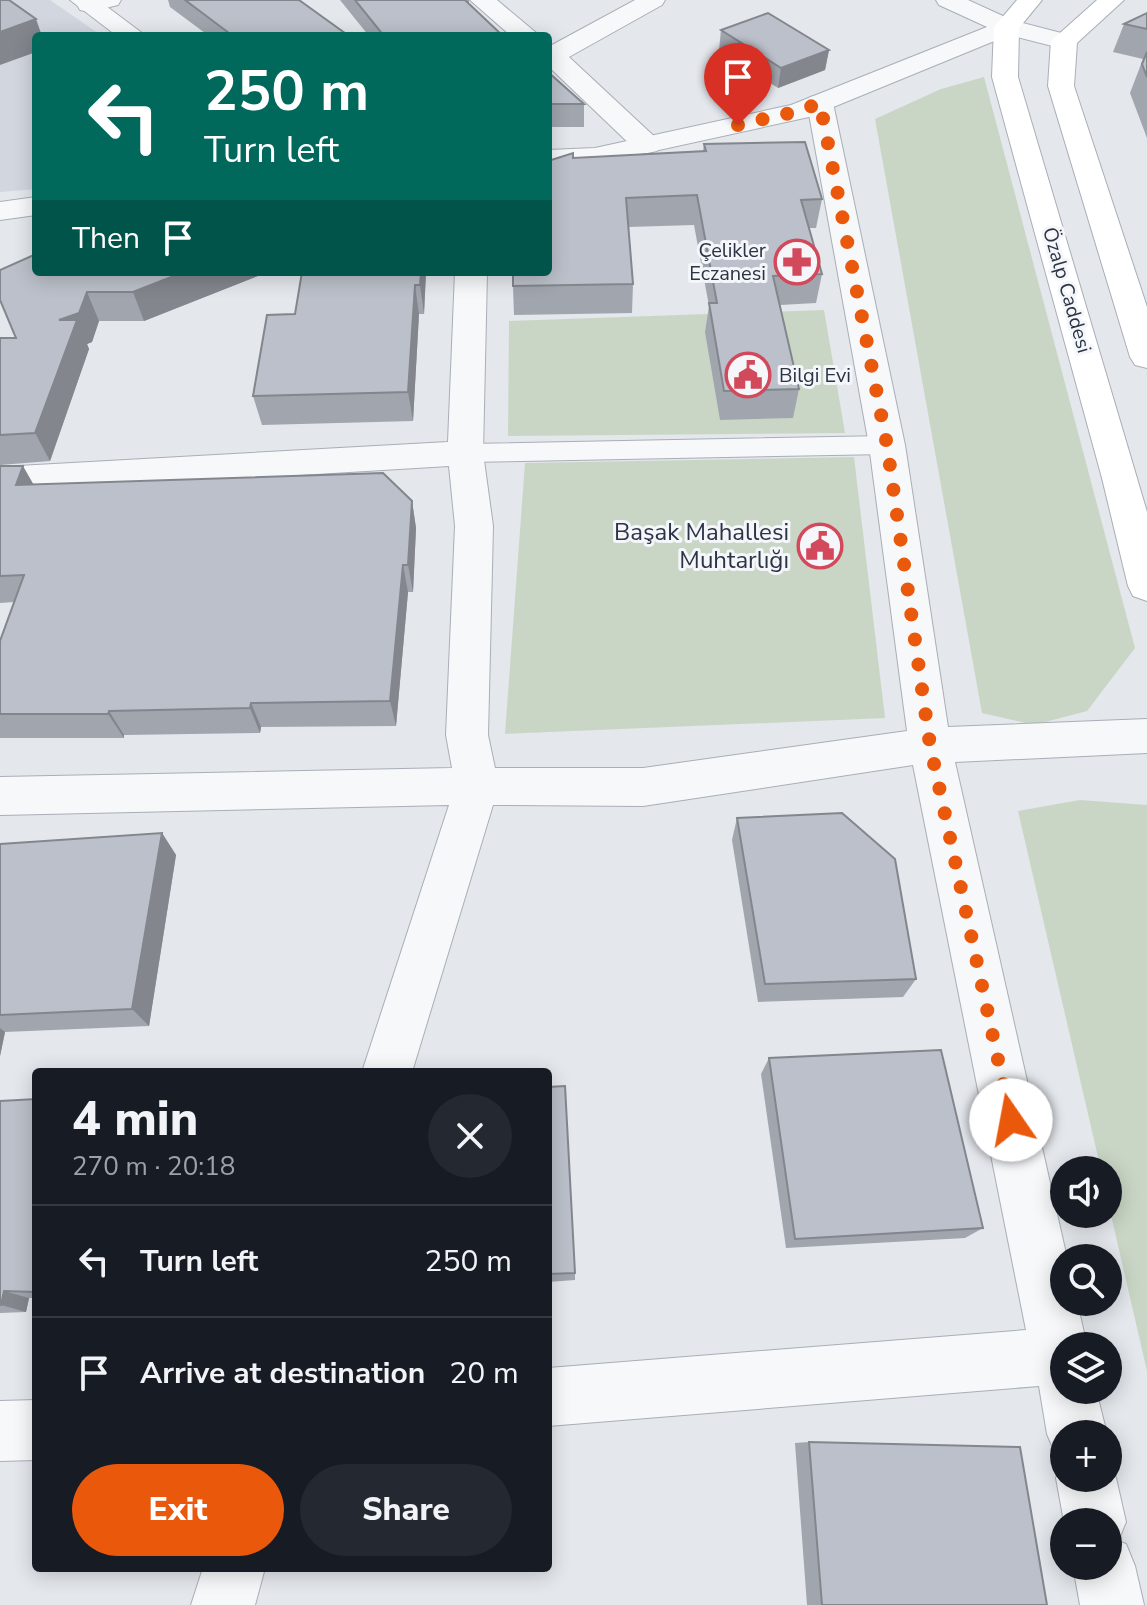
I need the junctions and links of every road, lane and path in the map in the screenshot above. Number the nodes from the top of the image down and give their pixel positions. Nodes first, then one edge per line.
1 (482, 0) edge
2 (653, 0) edge
3 (948, 0) edge
4 (1030, 0) edge
5 (1112, 0) edge
6 (93, 2) edge
7 (1007, 27) junction
8 (128, 32) edge
9 (522, 32) edge
10 (1064, 41) junction
11 (552, 53) edge
12 (552, 56) edge
13 (820, 103) junction
14 (647, 145) junction
15 (552, 158) edge
16 (471, 276) edge
17 (1147, 357) edge
18 (887, 445) junction
19 (465, 453) junction
20 (0, 480) edge
21 (1147, 586) edge
22 (1147, 736) edge
23 (930, 745) junction
24 (477, 786) junction
25 (0, 796) edge
26 (388, 1068) edge
27 (1055, 1332) edge
28 (1050, 1374) edge
29 (552, 1397) edge
30 (32, 1430) edge
31 (0, 1431) edge
32 (233, 1572) edge
33 (1107, 1580) edge
34 (223, 1605) edge
35 (1112, 1605) edge

1 - 9 street
2 - 11 street
3 - 7 street
4 - 7 main road
5 - 10 main road
6 - 8 street
7 - 10 street
7 - 13 street
7 - 21 main road, Özalp Caddesi
10 - 17 main road
12 - 14 street
13 - 14 street
13 - 18 street
14 - 15 street
16 - 19 street
18 - 19 street
18 - 23 street
19 - 20 street
19 - 24 street
22 - 23 street
23 - 24 street
23 - 27 street
24 - 25 street
24 - 26 street
28 - 29 street
30 - 31 street
32 - 34 street
33 - 35 street

